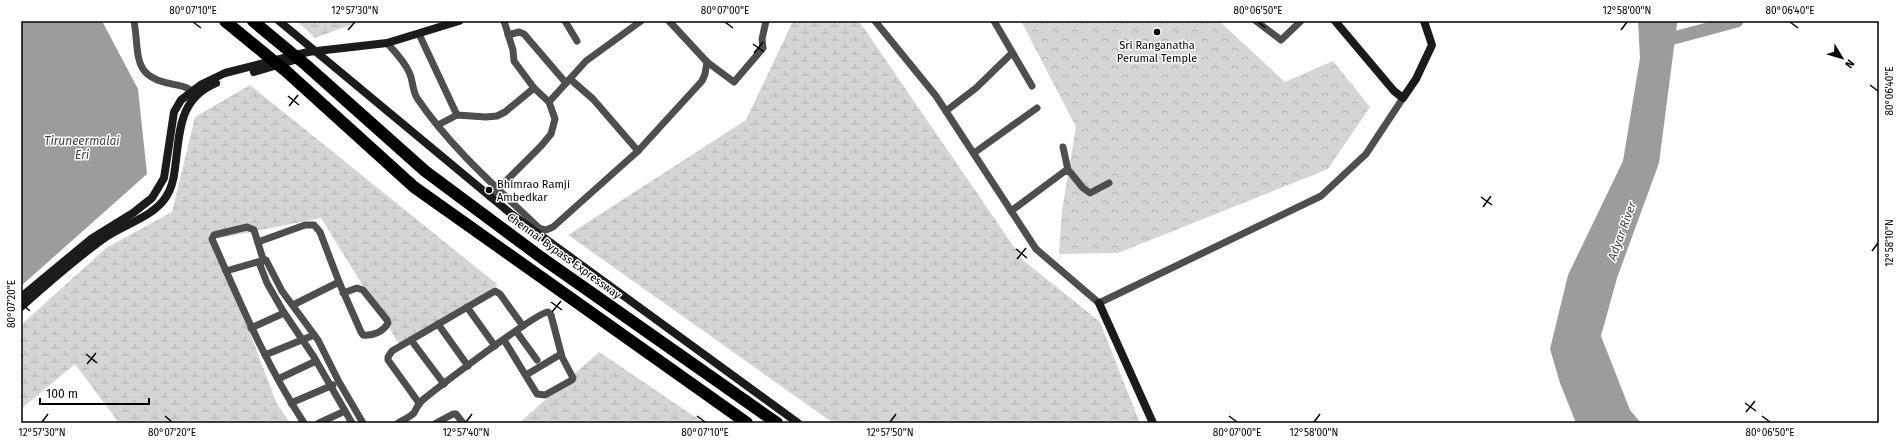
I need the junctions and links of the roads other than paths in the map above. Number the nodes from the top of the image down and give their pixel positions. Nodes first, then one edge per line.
1 (134, 21) edge
2 (225, 21) edge
3 (253, 21) edge
4 (279, 21) edge
5 (459, 21) edge
6 (504, 21) edge
7 (565, 21) edge
8 (641, 21) edge
9 (669, 21) edge
10 (766, 21) edge
11 (874, 21) edge
12 (994, 21) edge
13 (1256, 21) edge
14 (1301, 21) edge
15 (1335, 21) edge
16 (1424, 21) edge
17 (419, 34) junction
18 (508, 35) junction
19 (577, 41) dead end
20 (387, 43) junction
21 (316, 52) junction
22 (1012, 53) junction
23 (707, 62) junction
24 (568, 81) junction
25 (1032, 86) dead end
26 (534, 88) junction
27 (194, 92) junction
28 (1403, 98) junction
29 (549, 102) junction
30 (1037, 108) dead end
31 (946, 111) junction
32 (457, 116) junction
33 (438, 125) junction
34 (1062, 147) dead end
35 (638, 151) junction
36 (974, 153) junction
37 (1068, 170) junction
38 (1109, 184) dead end
39 (498, 189) junction
40 (490, 197) junction
41 (1011, 211) junction
42 (258, 242) junction
43 (262, 260) junction
44 (226, 271) junction
45 (339, 282) junction
46 (343, 293) junction
47 (21, 297) edge
48 (1099, 303) junction
49 (293, 305) junction
50 (21, 307) edge
51 (467, 307) junction
52 (284, 313) junction
53 (438, 324) junction
54 (523, 326) junction
55 (251, 328) junction
56 (516, 331) junction
57 (314, 335) junction
58 (303, 340) junction
59 (411, 340) junction
60 (504, 340) junction
61 (495, 346) junction
62 (561, 354) junction
63 (265, 355) junction
64 (537, 360) dead end
65 (316, 361) junction
66 (468, 366) junction
67 (526, 375) junction
68 (278, 379) junction
69 (339, 382) junction
70 (444, 384) junction
71 (329, 386) junction
72 (291, 402) junction
73 (420, 403) junction
74 (344, 411) junction
75 (304, 423) edge
76 (319, 423) edge
77 (352, 423) edge
78 (363, 423) edge
79 (398, 423) edge
80 (436, 423) edge
81 (463, 423) edge
82 (747, 423) edge
83 (777, 423) edge
84 (798, 423) edge
85 (1153, 423) edge

1 - 27 street
2 - 82 highway
3 - 83 highway, Chennai Bypass Expressway
4 - 21 main road
5 - 17 main road
6 - 18 street
7 - 19 street
8 - 24 street
9 - 23 street
10 - 23 street
11 - 31 street
12 - 22 street
13 - 14 street
15 - 28 main road
16 - 28 main road
17 - 20 main road
17 - 32 street
18 - 24 street
18 - 26 street
20 - 21 main road
20 - 33 street
21 - 27 main road
21 - 40 main road
22 - 25 street
22 - 31 street
23 - 35 street
24 - 29 street
24 - 35 street
26 - 29 street
26 - 32 street
27 - 47 main road
27 - 50 main road
28 - 48 street
29 - 39 street
30 - 36 street
31 - 36 street
32 - 33 street
33 - 39 street
34 - 37 street
35 - 39 street
36 - 41 street
37 - 38 street
37 - 41 street
39 - 40 street
40 - 84 main road
41 - 48 street
42 - 43 street
42 - 44 street
42 - 45 street
43 - 44 street
43 - 49 street
43 - 52 street
44 - 55 street
45 - 46 street
45 - 49 street
46 - 46 street
48 - 85 main road
49 - 57 street
51 - 53 street
51 - 54 street
51 - 61 street
52 - 55 street
52 - 58 street
53 - 59 street
53 - 66 street
54 - 56 street
54 - 62 street
55 - 63 street
56 - 60 street
56 - 64 street
57 - 58 street
57 - 69 street
58 - 63 street
58 - 65 street
59 - 70 street
59 - 73 street
60 - 61 street
60 - 67 street
61 - 66 street
62 - 67 street
62 - 67 street
63 - 68 street
65 - 68 street
65 - 71 street
66 - 70 street
68 - 72 street
69 - 71 street
69 - 78 street
70 - 73 street
71 - 72 street
71 - 74 street
72 - 75 street
73 - 79 street
74 - 76 street
74 - 77 street
80 - 81 street

